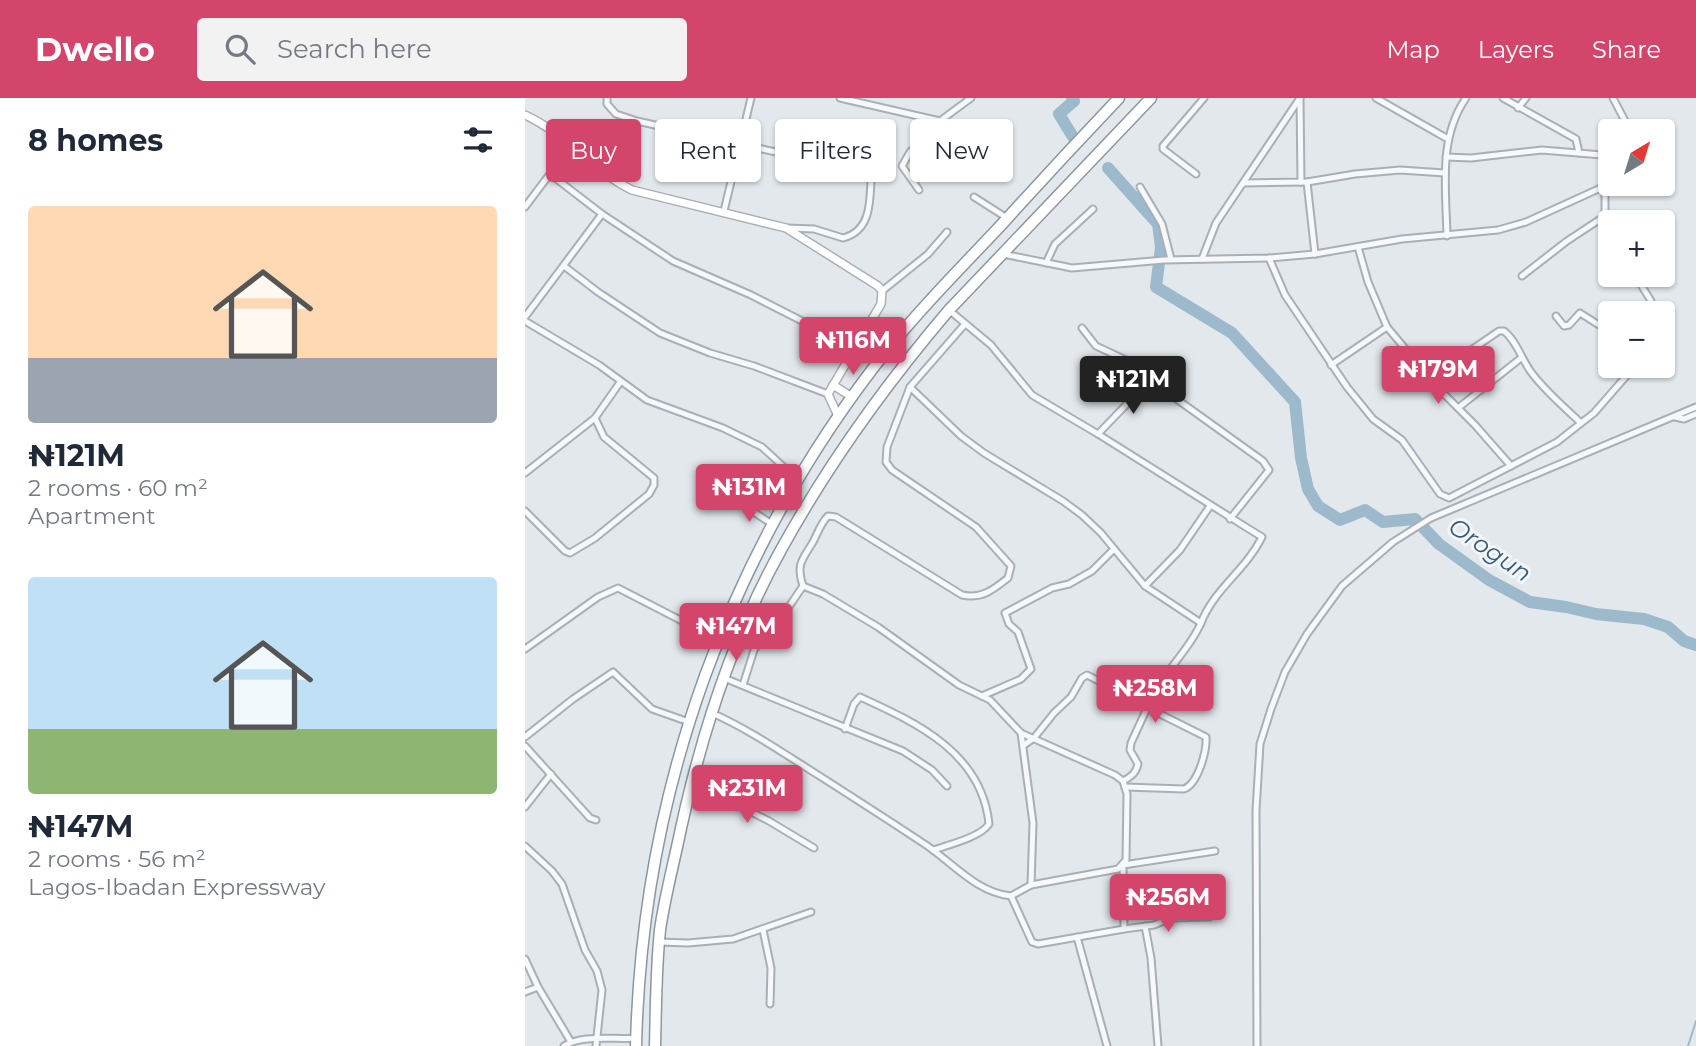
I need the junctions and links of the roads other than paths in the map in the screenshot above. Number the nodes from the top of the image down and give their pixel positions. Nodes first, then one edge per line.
1 (607, 98) edge
2 (751, 98) edge
3 (840, 98) edge
4 (971, 98) edge
5 (1119, 98) edge
6 (1151, 98) edge
7 (1204, 98) edge
8 (1300, 98) edge
9 (1376, 98) edge
10 (1466, 98) edge
11 (1503, 98) edge
12 (1526, 98) edge
13 (1613, 98) edge
14 (1518, 108) junction
15 (525, 115) edge
16 (746, 119) edge
17 (933, 119) edge
18 (945, 119) edge
19 (1624, 119) edge
20 (655, 125) edge
21 (546, 129) edge
22 (1448, 139) junction
23 (761, 149) edge
24 (910, 151) edge
25 (1579, 153) junction
26 (1598, 155) edge
27 (1446, 157) junction
28 (1445, 173) junction
29 (1196, 174) dead end
30 (910, 177) edge
31 (546, 179) edge
32 (560, 182) edge
33 (617, 182) edge
34 (731, 182) edge
35 (913, 182) edge
36 (1304, 182) junction
37 (1243, 183) junction
38 (1140, 187) dead end
39 (1598, 189) edge
40 (919, 190) dead end
41 (974, 197) dead end
42 (525, 207) edge
43 (1093, 209) dead end
44 (724, 211) junction
45 (602, 214) junction
46 (1007, 218) junction
47 (1598, 221) edge
48 (786, 228) junction
49 (947, 233) dead end
50 (1447, 236) junction
51 (1358, 247) junction
52 (1003, 254) junction
53 (1315, 254) junction
54 (1269, 258) junction
55 (1202, 259) junction
56 (1168, 260) junction
57 (1045, 263) junction
58 (564, 266) junction
59 (1522, 276) dead end
60 (882, 291) junction
61 (949, 310) junction
62 (1556, 316) dead end
63 (525, 319) edge
64 (965, 324) junction
65 (1598, 324) edge
66 (1387, 327) junction
67 (1082, 328) dead end
68 (855, 348) junction
69 (1521, 358) junction
70 (1331, 365) junction
71 (1625, 378) edge
72 (1150, 380) junction
73 (621, 382) junction
74 (1434, 383) junction
75 (832, 385) junction
76 (910, 387) junction
77 (828, 394) junction
78 (852, 397) junction
79 (1458, 408) junction
80 (1696, 408) edge
81 (1696, 414) edge
82 (838, 416) junction
83 (1675, 417) junction
84 (595, 418) junction
85 (1581, 424) junction
86 (1098, 433) junction
87 (1511, 466) junction
88 (525, 473) edge
89 (797, 479) junction
90 (740, 503) dead end
91 (1210, 506) junction
92 (525, 511) edge
93 (1230, 519) junction
94 (772, 524) junction
95 (1114, 549) junction
96 (803, 586) junction
97 (1145, 586) junction
98 (1201, 623) junction
99 (719, 639) junction
100 (525, 649) edge
101 (724, 678) junction
102 (743, 685) junction
103 (982, 696) junction
104 (1149, 707) junction
105 (712, 713) junction
106 (689, 722) junction
107 (845, 729) junction
108 (1020, 733) junction
109 (525, 737) edge
110 (1034, 738) junction
111 (1024, 745) junction
112 (525, 746) edge
113 (551, 774) junction
114 (691, 781) junction
115 (1124, 784) junction
116 (947, 786) dead end
117 (525, 807) edge
118 (596, 820) dead end
119 (525, 846) edge
120 (814, 848) dead end
121 (933, 850) junction
122 (1215, 850) dead end
123 (1123, 865) junction
124 (1031, 885) junction
125 (1011, 897) junction
126 (811, 912) dead end
127 (1210, 917) dead end
128 (1145, 926) junction
129 (1124, 929) junction
130 (763, 930) junction
131 (1077, 937) junction
132 (659, 942) junction
133 (526, 961) edge
134 (538, 987) junction
135 (525, 992) edge
136 (770, 1004) dead end
137 (571, 1041) junction
138 (636, 1042) edge
139 (596, 1043) edge
140 (564, 1046) edge
141 (655, 1046) edge
142 (1107, 1046) edge
143 (1158, 1046) edge
144 (1257, 1046) edge

1 - 20 street
2 - 16 street
3 - 17 street
4 - 18 street
5 - 46 highway
6 - 52 highway
7 - 29 street
8 - 36 street
8 - 37 street
9 - 22 street
10 - 22 street
11 - 14 street
12 - 14 street
13 - 19 street
14 - 25 street
15 - 21 street
22 - 27 street
23 - 48 street
24 - 30 street
25 - 26 street
25 - 27 street
27 - 28 street
28 - 36 street
28 - 50 street
31 - 42 street
32 - 45 street
33 - 44 street
34 - 44 street
35 - 40 street
36 - 37 street
36 - 53 street
37 - 55 street
38 - 56 street
39 - 50 street
41 - 46 street
43 - 57 street
44 - 48 street
45 - 58 street
45 - 68 street
46 - 78 highway
47 - 59 street
48 - 60 street
49 - 60 street
50 - 51 street
51 - 53 street
51 - 66 street
52 - 57 street
52 - 61 highway
53 - 54 street
54 - 55 street
54 - 70 street
55 - 56 street
56 - 57 street
58 - 63 street
58 - 77 street
60 - 68 street
61 - 64 street
61 - 101 highway
62 - 65 street
63 - 73 street
64 - 76 street
64 - 86 street
66 - 70 street
66 - 74 street
67 - 72 street
68 - 75 street
69 - 74 street
69 - 79 street
69 - 85 street
70 - 87 street
71 - 85 street
72 - 86 street
72 - 93 street
73 - 84 street
73 - 89 street
74 - 79 street
75 - 77 street
75 - 78 street
76 - 95 street
76 - 96 street
77 - 82 street
78 - 82 highway
79 - 87 street
80 - 83 street
81 - 83 street
82 - 89 highway
83 - 144 street
84 - 88 street
84 - 92 street
85 - 87 street
86 - 91 street
89 - 94 highway
90 - 94 street
91 - 93 street
91 - 97 street
93 - 98 street
94 - 99 highway
95 - 97 street
95 - 103 street
96 - 102 street
96 - 103 street
97 - 98 street
98 - 104 street
99 - 100 street
99 - 106 highway
101 - 102 street
101 - 105 highway
102 - 107 street
103 - 108 street
104 - 110 street
104 - 115 street
104 - 115 street
105 - 114 highway
105 - 121 street
106 - 109 street
106 - 138 highway
107 - 116 street
107 - 121 street
108 - 110 street
108 - 111 street
110 - 111 street
110 - 115 street
111 - 124 street
112 - 113 street
113 - 117 street
113 - 118 street
114 - 120 street
114 - 132 highway
115 - 123 street
119 - 139 street
121 - 125 street
122 - 123 street
123 - 124 street
123 - 129 street
124 - 125 street
125 - 131 street
126 - 130 street
127 - 128 street
128 - 129 street
128 - 143 street
129 - 131 street
130 - 132 street
130 - 136 street
131 - 142 street
132 - 141 highway
133 - 134 street
134 - 135 street
134 - 137 street
137 - 139 street
137 - 140 street
138 - 139 street

